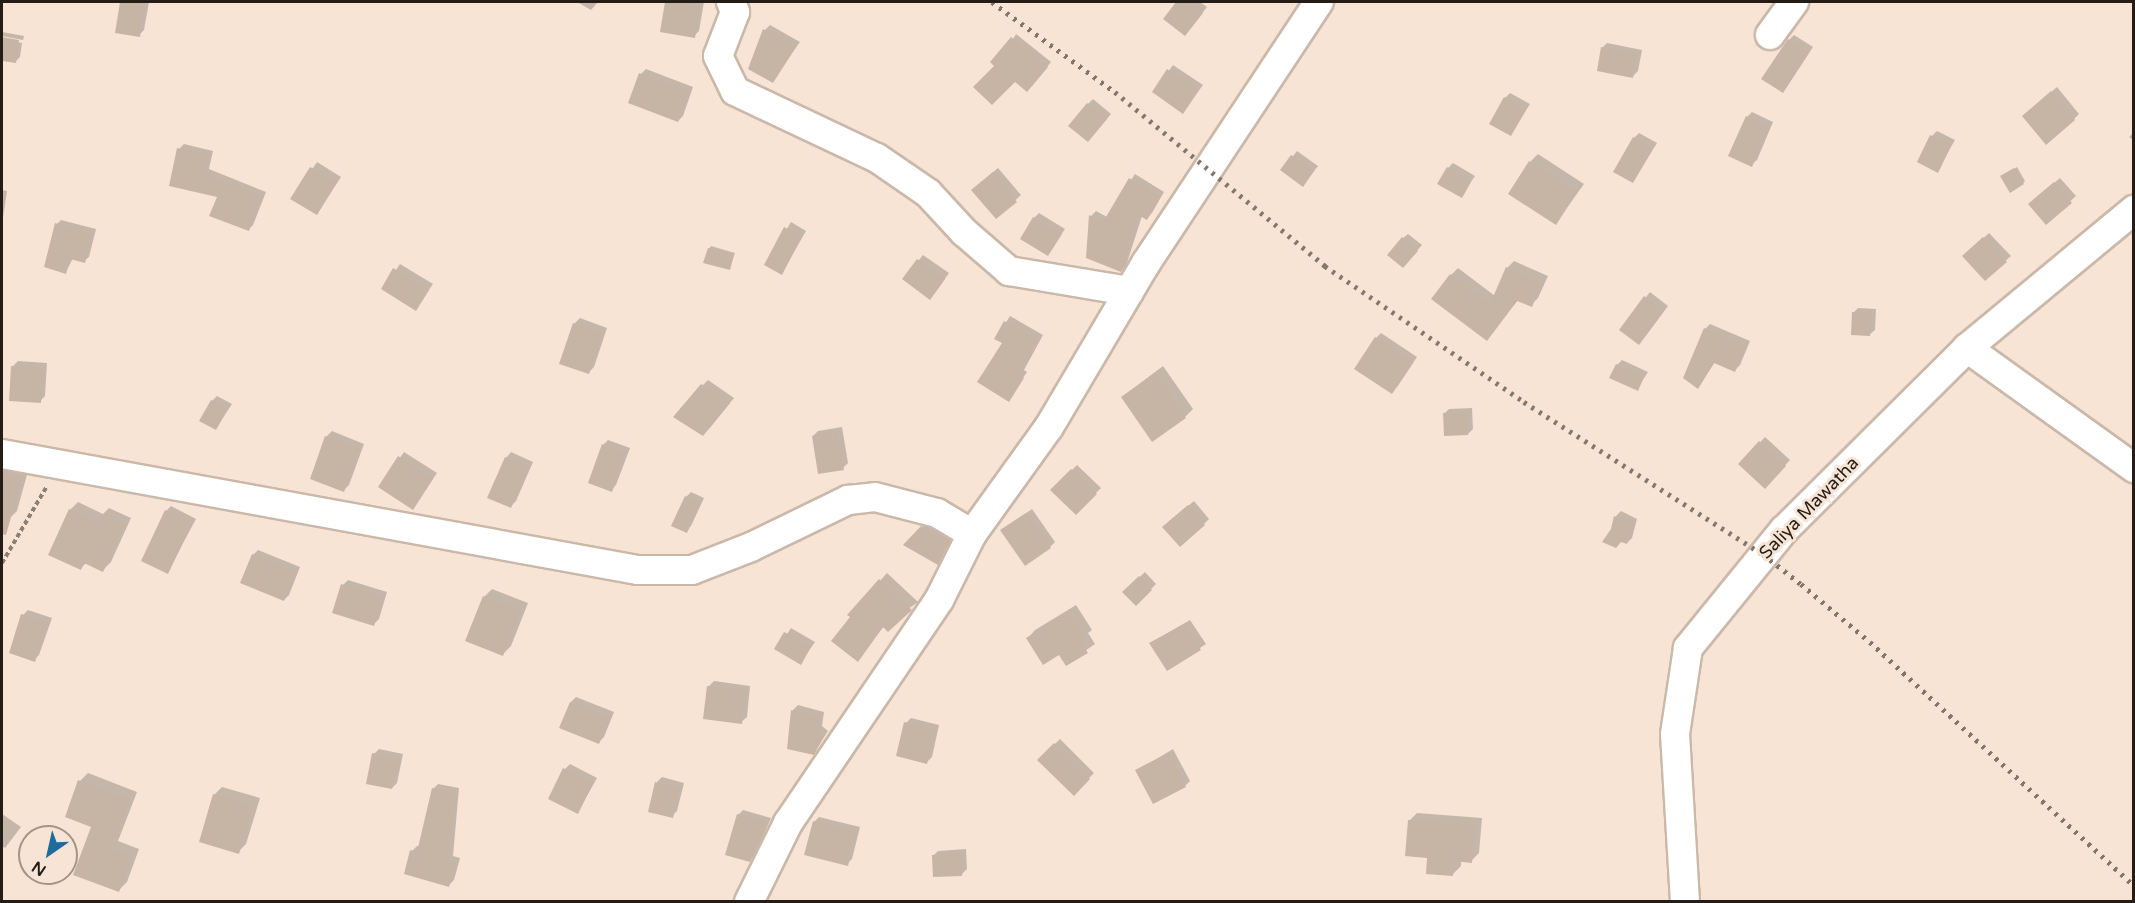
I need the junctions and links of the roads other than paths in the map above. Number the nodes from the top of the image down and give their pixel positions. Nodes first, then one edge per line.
1 (731, 2) edge
2 (1319, 2) edge
3 (1794, 2) edge
4 (1770, 35) dead end
5 (2133, 210) edge
6 (1129, 291) junction
7 (1967, 348) junction
8 (2, 454) edge
9 (2133, 468) edge
10 (972, 534) junction
11 (749, 902) edge
12 (1685, 902) edge

1 - 6 street
2 - 6 street
3 - 4 street
5 - 7 street, Saliya Mawatha
6 - 10 street
7 - 9 street
7 - 12 street, Saliya Mawatha
8 - 10 street
10 - 11 street

